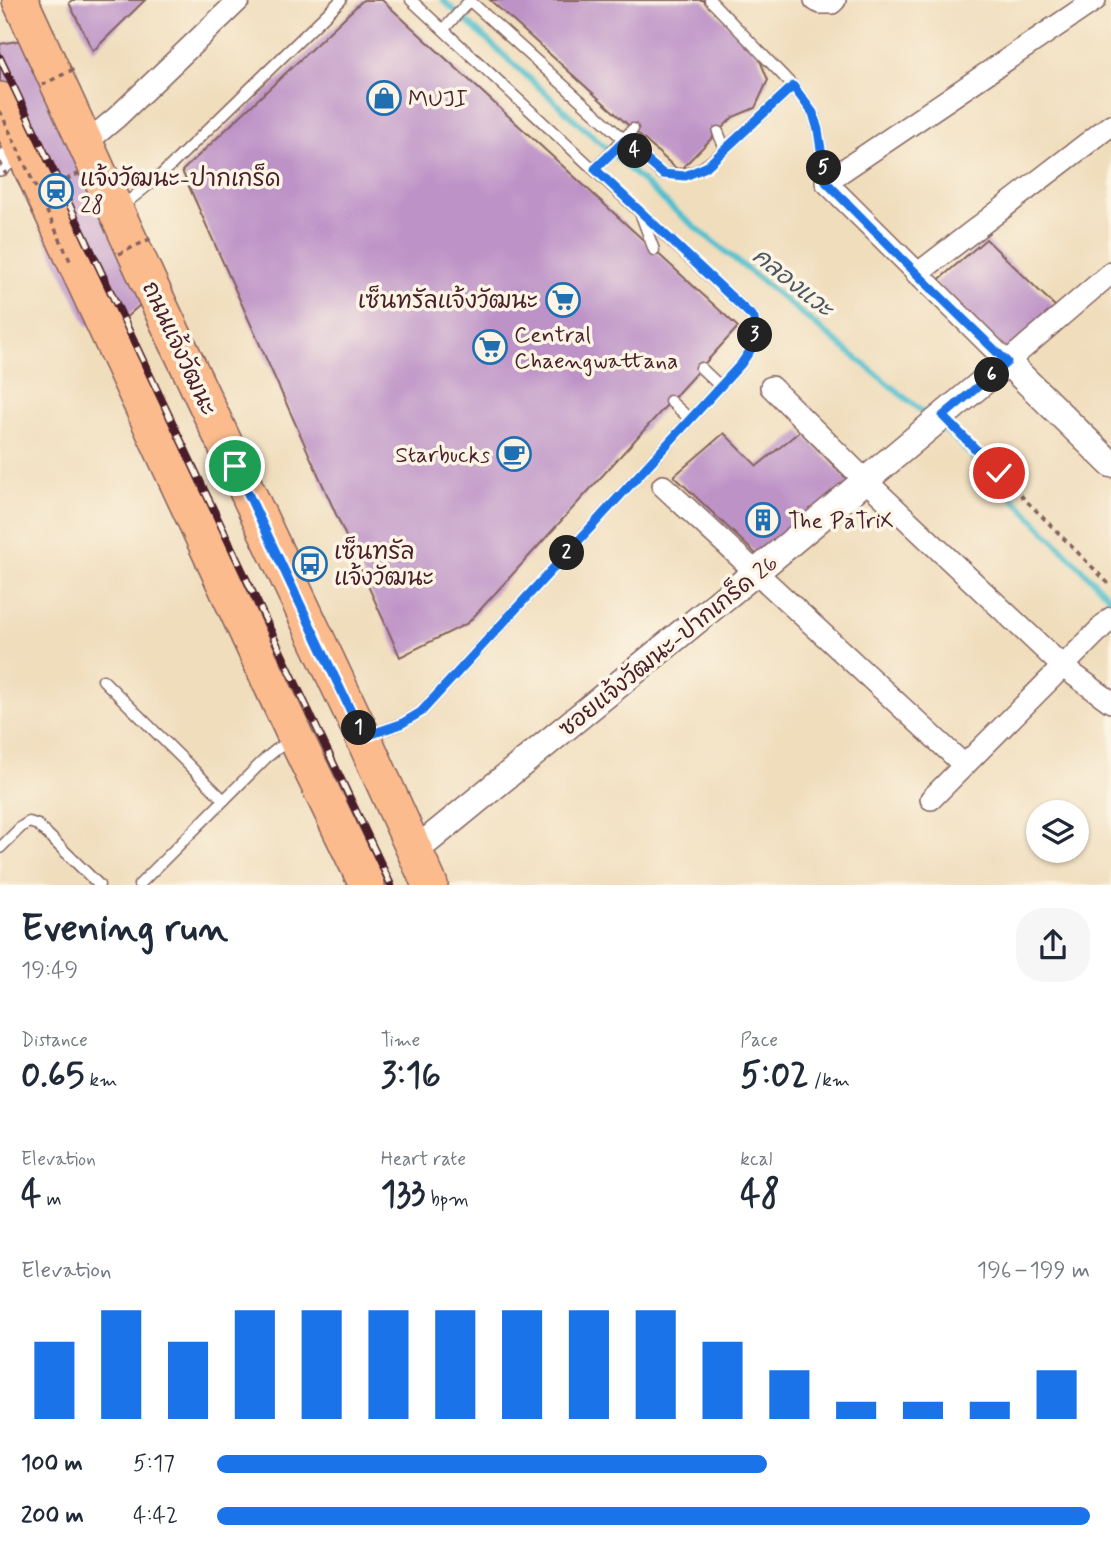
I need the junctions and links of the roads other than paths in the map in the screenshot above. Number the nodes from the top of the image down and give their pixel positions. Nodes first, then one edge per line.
1 (20, 0) edge
2 (239, 0) edge
3 (341, 0) edge
4 (411, 0) edge
5 (710, 0) edge
6 (815, 0) edge
7 (835, 0) edge
8 (1095, 0) edge
9 (468, 2) edge
10 (444, 29) junction
11 (793, 86) junction
12 (0, 100) edge
13 (1111, 125) edge
14 (633, 129) dead end
15 (718, 132) dead end
16 (621, 143) junction
17 (725, 149) junction
18 (84, 158) junction
19 (7, 163) edge
20 (595, 169) junction
21 (826, 182) junction
22 (117, 211) junction
23 (640, 212) junction
24 (654, 250) dead end
25 (1111, 273) edge
26 (917, 274) junction
27 (1007, 362) junction
28 (701, 368) dead end
29 (720, 386) junction
30 (771, 387) dead end
31 (670, 401) dead end
32 (690, 418) junction
33 (1108, 454) edge
34 (866, 481) junction
35 (663, 486) dead end
36 (756, 572) junction
37 (1111, 618) edge
38 (1062, 666) junction
39 (103, 680) dead end
40 (1111, 702) edge
41 (363, 737) junction
42 (296, 738) junction
43 (964, 765) junction
44 (931, 799) dead end
45 (224, 800) junction
46 (0, 848) edge
47 (415, 851) junction
48 (99, 885) edge
49 (139, 885) edge
50 (368, 885) edge
51 (430, 885) edge

1 - 18 main road, ถนนแจ้งวัฒนะ
2 - 18 street
3 - 22 lane
4 - 10 lane
5 - 11 lane
6 - 7 street
8 - 21 street
9 - 10 lane
9 - 16 lane
10 - 20 lane
11 - 17 lane
11 - 21 lane
12 - 19 main road
13 - 26 street
14 - 16 lane
15 - 17 lane
16 - 17 lane
16 - 20 lane
18 - 22 main road, ถนนแจ้งวัฒนะ
19 - 42 main road
20 - 23 lane
21 - 26 street
22 - 41 main road, ถนนแจ้งวัฒนะ
23 - 24 lane
23 - 29 lane
25 - 27 street, ซอยแจ้งวัฒนะ-ปากเกร็ด 26
26 - 27 street
27 - 33 street
27 - 34 street, ซอยแจ้งวัฒนะ-ปากเกร็ด 26
28 - 29 lane
29 - 32 lane
30 - 34 street
31 - 32 lane
32 - 41 lane
34 - 36 street, ซอยแจ้งวัฒนะ-ปากเกร็ด 26
34 - 38 street
35 - 36 street
36 - 43 street
36 - 47 street, ซอยแจ้งวัฒนะ-ปากเกร็ด 26
37 - 38 street
38 - 40 street
38 - 43 street
39 - 45 lane
41 - 47 main road, ถนนแจ้งวัฒนะ
42 - 45 lane
42 - 50 main road
43 - 44 street
45 - 49 lane
46 - 48 lane
47 - 51 main road, ถนนแจ้งวัฒนะ

